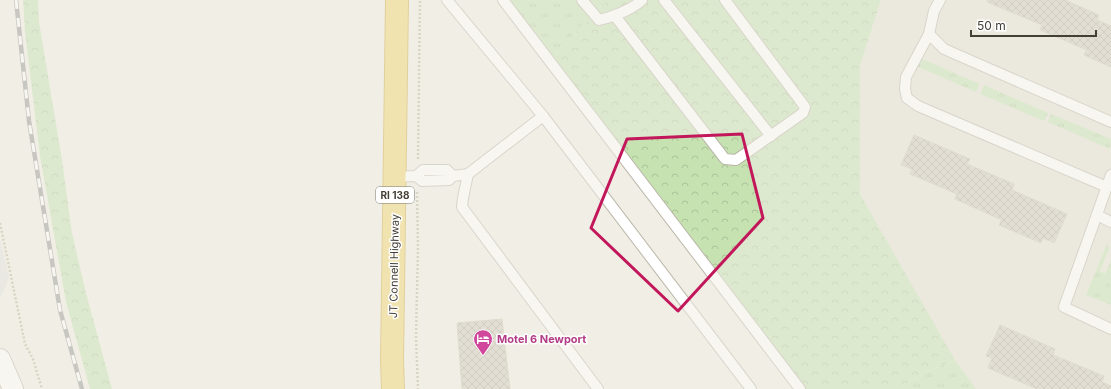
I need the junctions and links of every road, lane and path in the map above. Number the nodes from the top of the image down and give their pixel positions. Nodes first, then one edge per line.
1 (397, 0) edge
2 (447, 0) edge
3 (503, 0) edge
4 (582, 0) edge
5 (642, 0) edge
6 (664, 0) edge
7 (725, 0) edge
8 (940, 0) edge
9 (615, 16) junction
10 (929, 34) junction
11 (542, 116) junction
12 (1111, 122) edge
13 (771, 136) junction
14 (468, 174) junction
15 (1111, 175) edge
16 (406, 176) junction
17 (1107, 187) junction
18 (1097, 215) junction
19 (0, 222) edge
20 (1111, 222) edge
21 (1111, 329) edge
22 (0, 360) edge
23 (12, 389) edge
24 (42, 389) edge
25 (393, 389) edge
26 (598, 389) edge
27 (751, 389) edge
28 (800, 389) edge

1 - 16 highway, JT Connell Highway / RI 138
2 - 11 lane
3 - 28 lane
4 - 9 lane
5 - 9 lane
6 - 13 lane
7 - 13 lane
8 - 10 lane
9 - 13 lane
10 - 12 lane
10 - 17 lane
11 - 14 lane
11 - 27 lane
14 - 16 lane
14 - 26 lane
15 - 17 lane
16 - 25 highway, JT Connell Highway / RI 138
17 - 18 lane
18 - 20 lane
18 - 21 lane
19 - 24 path
22 - 23 street

